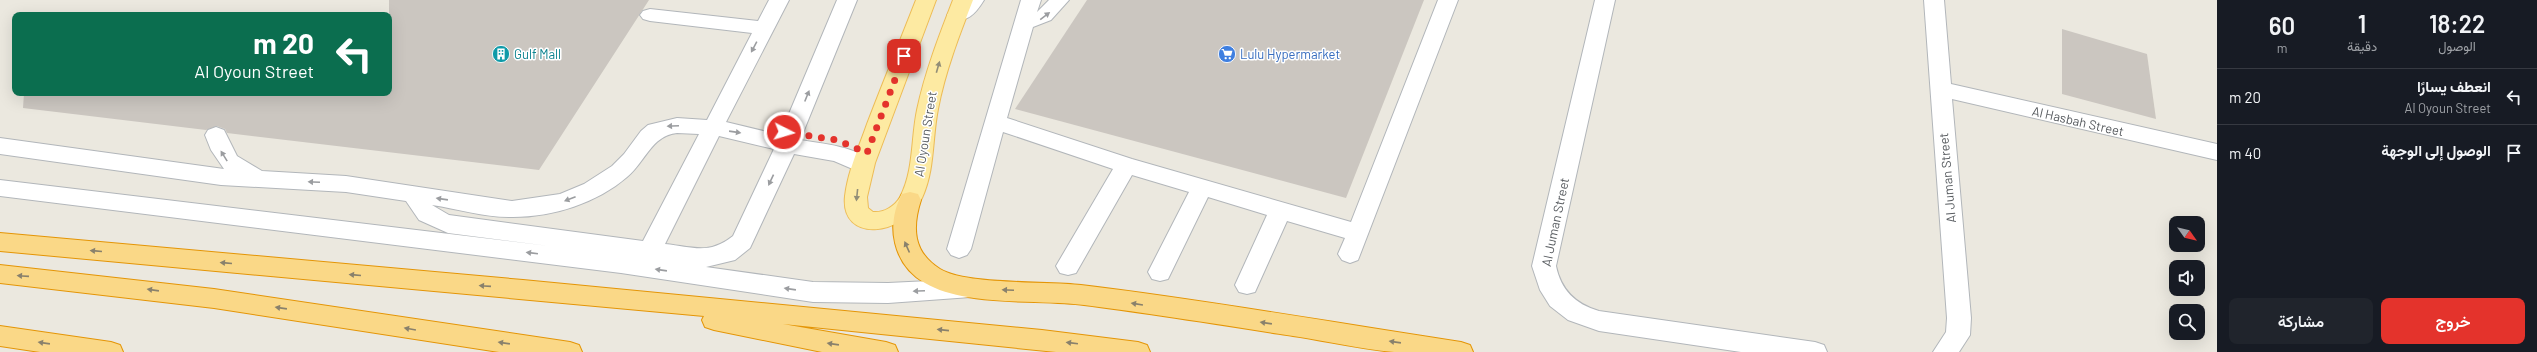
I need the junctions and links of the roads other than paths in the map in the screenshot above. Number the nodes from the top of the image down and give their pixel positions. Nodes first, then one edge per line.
1 (779, 0) edge
2 (843, 0) edge
3 (926, 0) edge
4 (974, 0) edge
5 (1031, 0) edge
6 (1059, 0) edge
7 (1448, 0) edge
8 (1605, 0) edge
9 (1934, 0) edge
10 (960, 7) edge
11 (653, 11) dead end
12 (767, 23) junction
13 (1025, 23) junction
14 (1940, 89) junction
15 (995, 122) junction
16 (712, 129) junction
17 (216, 135) dead end
18 (790, 139) junction
19 (0, 146) edge
20 (2217, 152) edge
21 (865, 159) junction
22 (1126, 165) junction
23 (283, 182) junction
24 (1202, 187) junction
25 (0, 188) edge
26 (415, 195) junction
27 (910, 200) junction
28 (1280, 210) junction
29 (1357, 233) junction
30 (0, 242) edge
31 (959, 248) dead end
32 (650, 250) junction
33 (1350, 254) dead end
34 (1068, 266) dead end
35 (1160, 272) dead end
36 (0, 274) edge
37 (1247, 285) dead end
38 (972, 288) junction
39 (523, 289) junction
40 (0, 336) edge
41 (111, 352) edge
42 (570, 352) edge
43 (886, 352) edge
44 (1138, 352) edge
45 (1461, 352) edge
46 (1815, 352) edge
47 (1945, 352) edge

1 - 12 street
18 -> 2 street
3 - 21 main road, Al Oyoun Street
4 - 10 street
5 - 13 street
13 -> 6 street
7 - 29 street
8 - 46 street, Al Juman Street
9 - 14 street, Al Juman Street
27 -> 10 main road, Al Oyoun Street
11 - 12 street
12 -> 16 street
13 - 15 street
14 - 20 street, Al Hasbah Street
14 - 47 street, Al Juman Street
15 - 22 street
15 - 31 street
16 -> 18 street
16 -> 26 street
16 - 32 street
23 -> 17 street
18 - 21 street
18 -> 32 street
19 - 23 street
21 -> 27 main road, Al Oyoun Street
22 - 24 street
22 - 34 street
26 -> 23 street
24 - 28 street
24 - 35 street
38 -> 25 street
26 - 32 street
38 -> 27 highway
28 - 29 street
28 - 37 street
29 - 33 street
39 -> 30 highway
42 -> 36 highway
45 -> 38 highway
43 -> 39 highway
44 -> 39 highway
41 -> 40 highway

